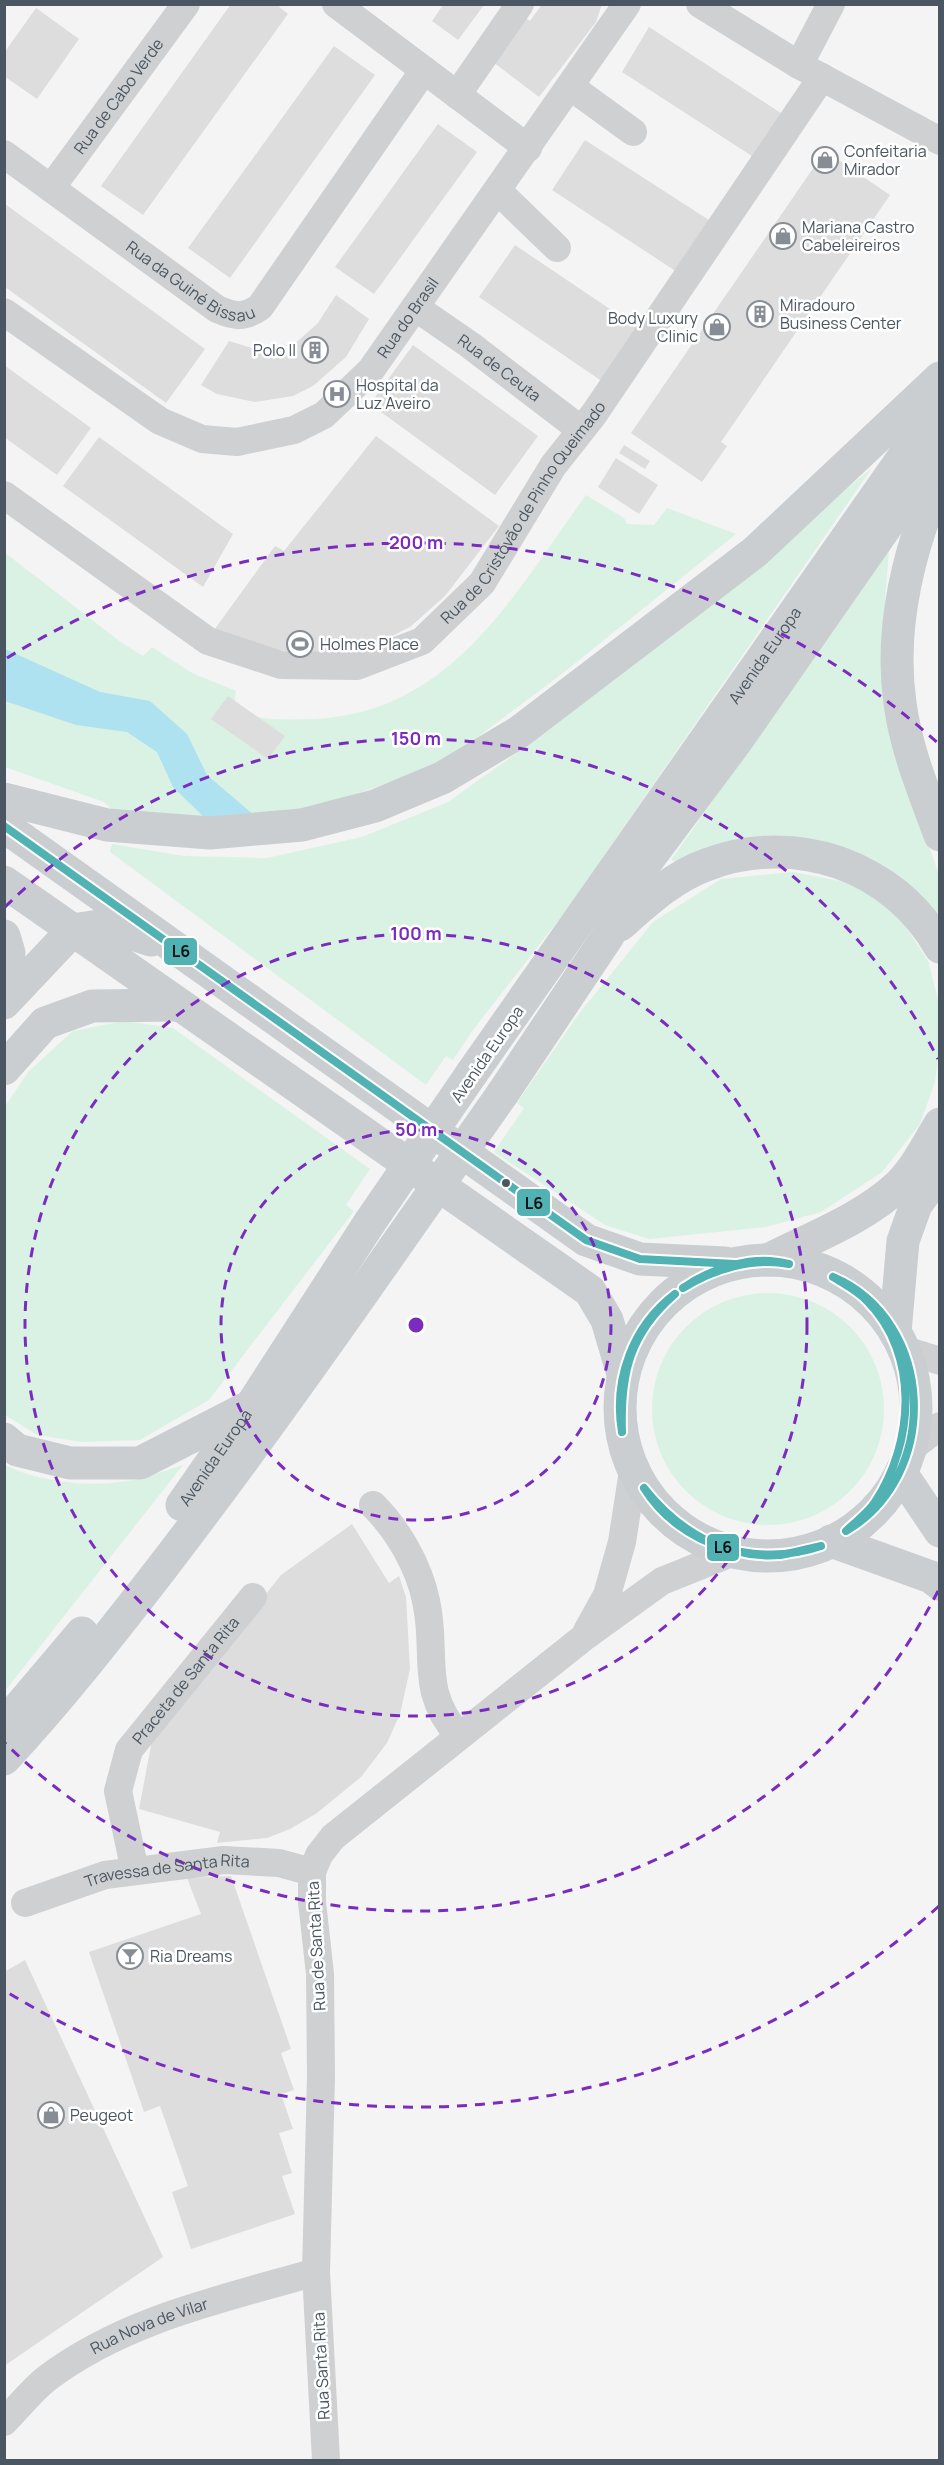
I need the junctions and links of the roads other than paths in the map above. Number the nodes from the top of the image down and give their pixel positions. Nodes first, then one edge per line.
1 (186, 4) edge
2 (336, 4) edge
3 (520, 4) edge
4 (627, 4) edge
5 (700, 4) edge
6 (831, 4) edge
7 (424, 70) junction
8 (811, 71) junction
9 (571, 87) junction
10 (457, 95) junction
11 (633, 132) dead end
12 (939, 141) edge
13 (528, 148) junction
14 (4, 154) edge
15 (51, 188) junction
16 (498, 191) junction
17 (557, 248) dead end
18 (415, 307) junction
19 (4, 312) edge
20 (939, 378) edge
21 (939, 405) edge
22 (580, 429) junction
23 (939, 448) edge
24 (939, 476) edge
25 (4, 495) edge
26 (4, 799) edge
27 (4, 826) edge
28 (939, 835) edge
29 (4, 882) edge
30 (73, 930) junction
31 (4, 936) edge
32 (608, 936) junction
33 (939, 947) edge
34 (176, 948) junction
35 (4, 1002) edge
36 (178, 1005) junction
37 (4, 1069) edge
38 (939, 1124) edge
39 (939, 1171) edge
40 (768, 1260) junction
41 (735, 1264) junction
42 (900, 1341) junction
43 (939, 1361) edge
44 (623, 1374) junction
45 (251, 1406) junction
46 (939, 1426) edge
47 (4, 1439) edge
48 (906, 1461) junction
49 (633, 1471) junction
50 (373, 1505) dead end
51 (939, 1530) edge
52 (831, 1541) junction
53 (734, 1552) junction
54 (939, 1584) edge
55 (253, 1597) dead end
56 (583, 1638) junction
57 (4, 1725) edge
58 (459, 1736) junction
59 (4, 1759) edge
60 (135, 1871) junction
61 (312, 1872) junction
62 (25, 1903) dead end
63 (316, 2272) junction
64 (4, 2422) edge
65 (327, 2460) edge

1 - 15 street, Rua de Cabo Verde
2 - 7 street
3 - 10 street
4 - 9 street, Rua do Brasil
5 - 8 street
6 - 8 street, Rua de Cristóvão de Pinho Queimado
7 - 10 street
7 - 15 street, Rua da Guiné Bissau
8 - 12 street
8 - 22 street, Rua de Cristóvão de Pinho Queimado
9 - 11 street
9 - 13 street, Rua do Brasil
10 - 13 street
13 - 16 street, Rua do Brasil
14 - 15 street, Rua da Guiné Bissau
16 - 17 street
16 - 18 street, Rua do Brasil
18 - 19 street, Rua do Brasil
18 - 22 street, Rua de Ceuta
20 - 26 main road
21 - 45 main road, Avenida Europa, bridge
22 - 25 street, Rua de Cristóvão de Pinho Queimado
23 - 32 main road, Avenida Europa
24 - 28 main road
27 - 34 main road
29 - 30 main road
30 - 34 main road
30 - 35 main road
30 - 36 main road
31 - 35 main road
32 - 33 main road
32 - 59 main road, Avenida Europa, bridge
34 - 41 main road
36 - 37 main road
36 - 44 main road
38 - 40 main road
39 - 42 main road
40 - 41 main road
40 - 42 main road
41 - 44 main road
42 - 43 street
42 - 48 main road
44 - 49 main road
45 - 47 main road
45 - 57 main road, Avenida Europa
46 - 48 street
48 - 51 main road
48 - 52 main road
49 - 53 main road
49 - 56 street, Rua de Santa Rita
50 - 58 street
52 - 53 main road
52 - 54 main road
53 - 56 street, Rua de Santa Rita
55 - 60 street, Praceta de Santa Rita
56 - 58 street, Rua de Santa Rita
58 - 61 street, Rua de Santa Rita
60 - 61 street, Travessa de Santa Rita
60 - 62 street, Travessa de Santa Rita
61 - 63 street, Rua de Santa Rita
63 - 64 street, Rua Nova de Vilar
63 - 65 street, Rua Santa Rita

